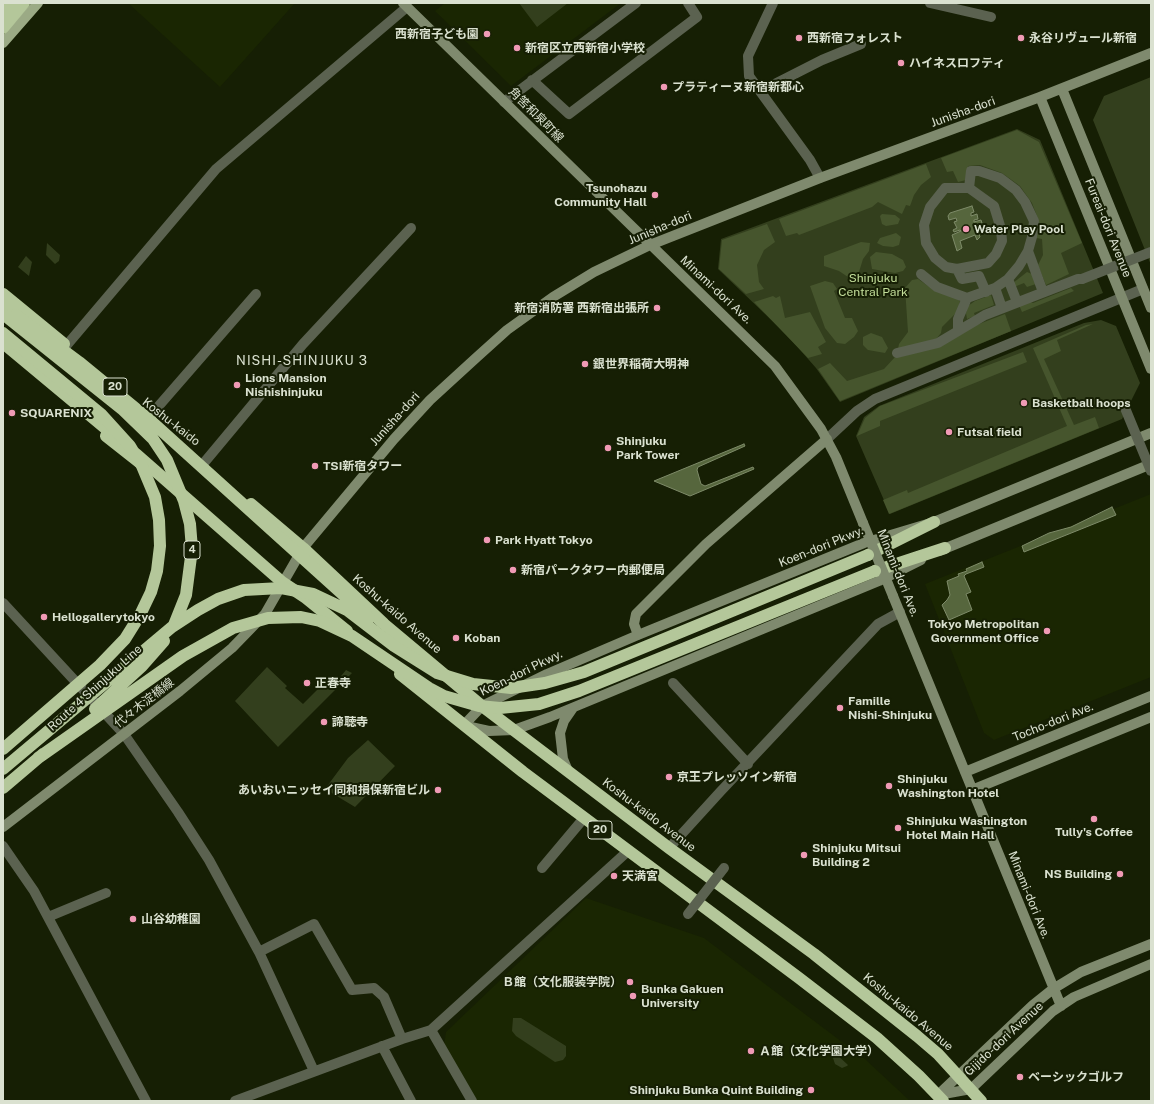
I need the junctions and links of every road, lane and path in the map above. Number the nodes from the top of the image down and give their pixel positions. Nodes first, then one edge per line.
1 (12, 3) edge
2 (24, 3) edge
3 (38, 3) edge
4 (636, 3) edge
5 (688, 3) edge
6 (773, 3) edge
7 (930, 3) edge
8 (405, 5) edge
9 (3, 14) edge
10 (991, 17) dead end
11 (3, 28) edge
12 (3, 43) edge
13 (861, 44) dead end
14 (1151, 53) edge
15 (532, 80) junction
16 (1062, 89) junction
17 (761, 91) junction
18 (1040, 97) junction
19 (504, 102) junction
20 (820, 178) junction
21 (969, 188) junction
22 (411, 228) dead end
23 (650, 246) junction
24 (1028, 251) junction
25 (1151, 252) edge
26 (958, 269) junction
27 (921, 274) dead end
28 (1008, 279) junction
29 (1143, 289) junction
30 (991, 290) junction
31 (1043, 292) junction
32 (3, 294) edge
33 (256, 294) dead end
34 (966, 298) junction
35 (1122, 298) junction
36 (1017, 302) junction
37 (3, 306) edge
38 (1002, 308) junction
39 (1151, 308) edge
40 (3, 314) edge
41 (958, 331) junction
42 (3, 333) edge
43 (3, 343) edge
44 (66, 346) junction
45 (897, 353) dead end
46 (3, 354) edge
47 (1151, 369) edge
48 (1124, 408) dead end
49 (150, 416) junction
50 (1151, 433) edge
51 (826, 439) junction
52 (203, 464) junction
53 (1151, 464) edge
54 (1151, 471) edge
55 (226, 483) junction
56 (191, 501) junction
57 (934, 522) junction
58 (303, 548) junction
59 (945, 548) junction
60 (282, 582) junction
61 (3, 603) edge
62 (900, 612) junction
63 (638, 635) junction
64 (421, 664) junction
65 (673, 683) dead end
66 (1151, 696) edge
67 (482, 706) junction
68 (573, 708) junction
69 (1151, 717) edge
70 (464, 725) junction
71 (514, 730) junction
72 (124, 734) junction
73 (3, 749) edge
74 (38, 758) junction
75 (748, 764) junction
76 (3, 769) edge
77 (568, 771) junction
78 (965, 772) junction
79 (3, 788) edge
80 (972, 790) junction
81 (584, 818) junction
82 (3, 826) edge
83 (3, 846) edge
84 (669, 848) junction
85 (628, 851) junction
86 (542, 868) dead end
87 (724, 868) dead end
88 (106, 893) dead end
89 (688, 914) dead end
90 (48, 917) junction
91 (1151, 944) edge
92 (259, 952) junction
93 (1151, 964) edge
94 (1053, 989) junction
95 (1061, 1006) junction
96 (431, 1030) junction
97 (402, 1039) junction
98 (382, 1046) junction
99 (314, 1071) junction
100 (959, 1075) junction
101 (971, 1089) junction
102 (941, 1098) edge
103 (146, 1101) edge
104 (235, 1101) edge
105 (411, 1101) edge
106 (472, 1101) edge
107 (981, 1101) edge

1 - 9 highway
2 - 11 highway
3 - 12 main road
4 - 15 street
5 - 15 street
6 - 17 street
7 - 10 street
8 - 19 main road, 角筈和泉町線
8 - 44 street
13 - 17 street
14 - 16 main road, Junisha-dori
15 - 19 street
16 - 18 main road, Junisha-dori
16 - 29 main road, Fureai-dori Avenue
17 - 20 street
18 - 20 main road, Junisha-dori
18 - 35 main road, Fureai-dori Avenue
19 - 23 main road, 角筈和泉町線
20 - 23 main road, Junisha-dori
21 - 24 street
21 - 26 street
21 - 26 street
22 - 52 street
23 - 51 main road, Minami-dori Ave.
23 - 58 main road, Junisha-dori
24 - 28 street
24 - 31 street
25 - 31 street, bridge
26 - 30 street
27 - 34 street
28 - 30 street
28 - 36 street
29 - 35 street
29 - 39 main road, Fureai-dori Avenue
30 - 34 street
30 - 38 street
31 - 36 street
32 - 44 highway, 20
33 - 49 street
34 - 41 street
35 - 47 main road, Fureai-dori Avenue
35 - 51 street
36 - 38 street
37 - 55 highway, Koshu-kaido / 20
37 - 64 highway, bridge
38 - 41 street
40 - 74 highway, Route 4 Shinjuku Line / 4, bridge
41 - 45 street
42 - 73 highway, Route 4 Shinjuku Line, bridge
43 - 56 highway, 20
44 - 49 highway, 20
46 - 56 highway, 20
48 - 54 street, bridge
49 - 52 highway, 20
50 - 57 main road, Koen-dori Pkwy.
51 - 62 main road, Minami-dori Ave., bridge
51 - 63 main road
52 - 55 highway, 20
53 - 59 main road
55 - 58 highway, Koshu-kaido / 20
56 - 60 highway, 20
57 - 63 main road, Koen-dori Pkwy.
57 - 64 highway, bridge
58 - 60 main road, Junisha-dori
58 - 67 highway, Koshu-kaido Avenue / 20
59 - 68 main road
59 - 74 highway, bridge
60 - 70 highway, 20
60 - 72 main road, 代々木淀橋線
61 - 72 street
62 - 75 street
62 - 78 main road, Minami-dori Ave.
63 - 67 main road, Koen-dori Pkwy.
64 - 76 highway, bridge
65 - 75 street
66 - 78 main road, Tocho-dori Ave.
67 - 70 main road, Koen-dori Pkwy.
67 - 71 highway, Koshu-kaido Avenue / 20
68 - 71 main road
68 - 77 main road
69 - 80 main road
70 - 71 main road
70 - 81 highway, 20
71 - 77 highway, Koshu-kaido Avenue / 20
72 - 82 main road, 代々木淀橋線
72 - 92 street
74 - 79 highway, Route 4 Shinjuku Line / 4, bridge
75 - 84 street
77 - 84 highway, Koshu-kaido Avenue / 20
78 - 80 main road, Minami-dori Ave.
80 - 94 main road, Minami-dori Ave.
81 - 85 highway, 20
81 - 86 street
83 - 90 street
84 - 100 highway, Koshu-kaido Avenue / 20
85 - 96 street
85 - 102 highway, 20
87 - 89 street, bridge
88 - 90 street
90 - 103 street
91 - 94 main road, Gijido-dori Avenue
92 - 97 street
92 - 99 street
93 - 95 main road, Gijido-dori Avenue
94 - 95 main road, Minami-dori Ave.
94 - 100 main road, Gijido-dori Avenue
95 - 101 main road, Gijido-dori Avenue
96 - 97 street
96 - 106 street
97 - 98 street
98 - 99 street
98 - 105 street
99 - 104 street
100 - 101 highway, Koshu-kaido Avenue / 20
100 - 102 main road, Gijido-dori Avenue
101 - 102 main road, Gijido-dori Avenue
101 - 107 highway, Koshu-kaido Avenue / 20

